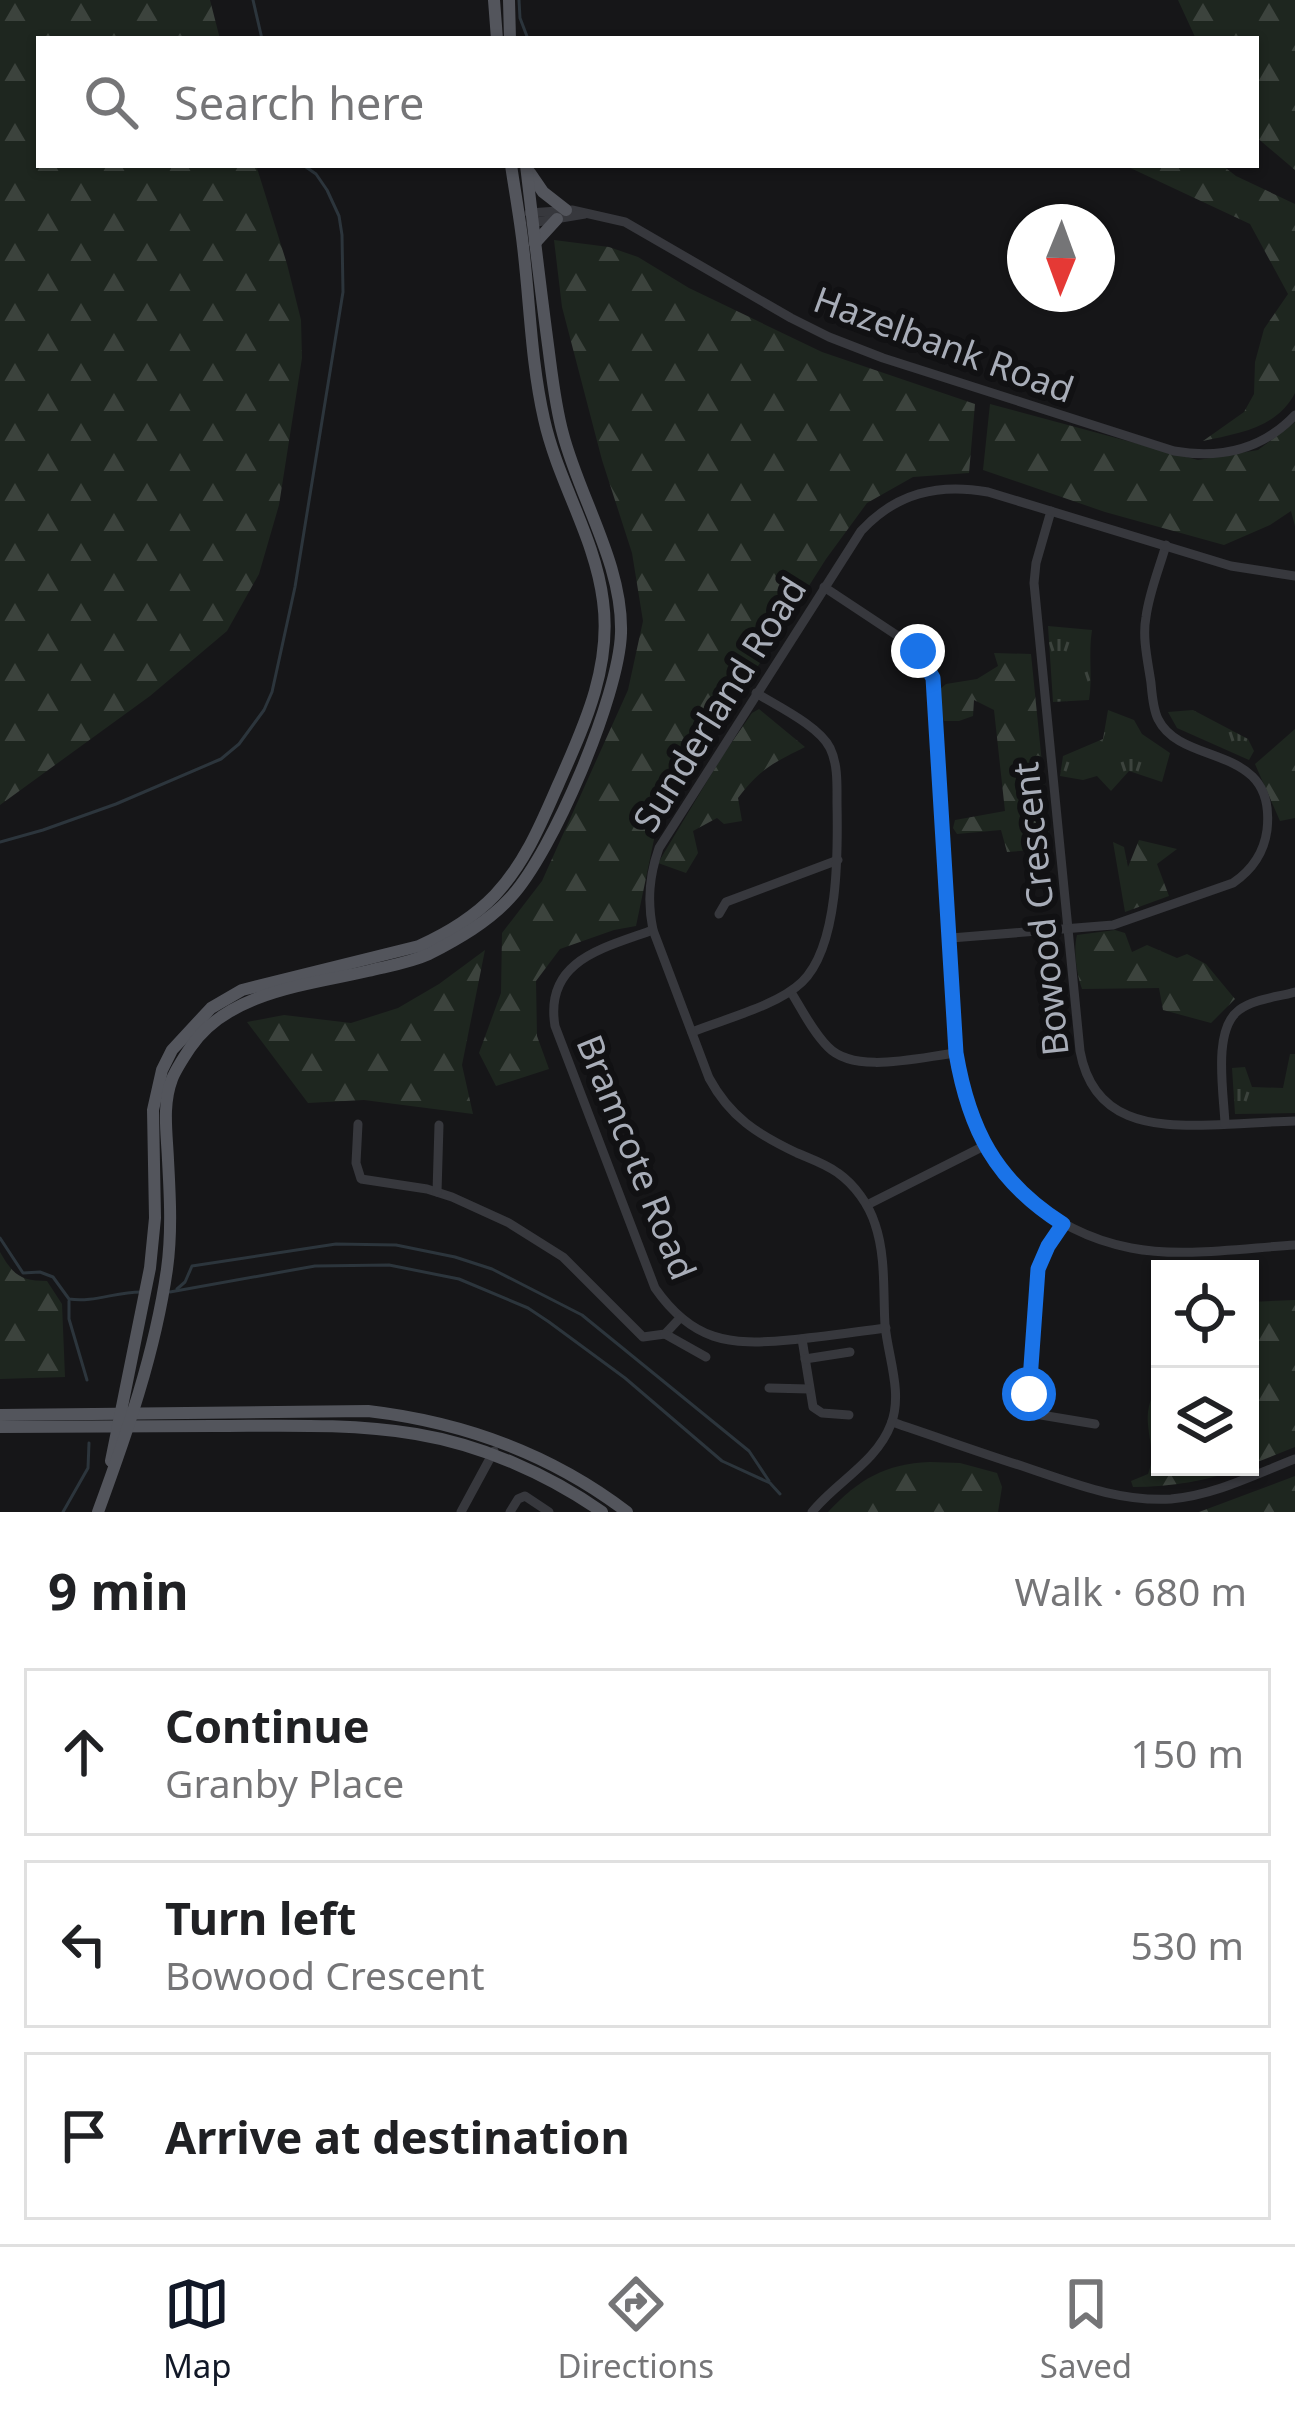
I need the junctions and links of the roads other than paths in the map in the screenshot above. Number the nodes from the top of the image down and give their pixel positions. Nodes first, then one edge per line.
1 (494, 0) edge
2 (508, 0) edge
3 (497, 36) edge
4 (510, 36) edge
5 (512, 168) edge
6 (526, 168) edge
7 (527, 168) edge
8 (561, 214) junction
9 (525, 218) junction
10 (535, 244) junction
11 (1295, 415) edge
12 (1051, 511) junction
13 (1166, 545) junction
14 (1295, 576) edge
15 (824, 587) junction
16 (756, 693) junction
17 (838, 860) junction
18 (719, 914) dead end
19 (1068, 928) junction
20 (653, 930) junction
21 (951, 938) junction
22 (791, 992) junction
23 (1295, 992) edge
24 (692, 1032) junction
25 (956, 1053) junction
26 (1295, 1121) edge
27 (358, 1124) dead end
28 (1225, 1124) junction
29 (439, 1125) dead end
30 (984, 1147) junction
31 (437, 1192) junction
32 (867, 1205) junction
33 (1063, 1224) junction
34 (1295, 1245) edge
35 (680, 1318) junction
36 (886, 1328) junction
37 (665, 1334) junction
38 (802, 1339) junction
39 (850, 1352) dead end
40 (706, 1357) dead end
41 (805, 1359) junction
42 (143, 1379) junction
43 (125, 1383) junction
44 (769, 1388) dead end
45 (809, 1389) junction
46 (167, 1413) junction
47 (0, 1415) edge
48 (849, 1415) dead end
49 (124, 1419) junction
50 (96, 1420) junction
51 (892, 1422) junction
52 (1095, 1424) dead end
53 (0, 1427) edge
54 (499, 1441) junction
55 (111, 1457) junction
56 (492, 1457) junction
57 (1295, 1459) edge
58 (109, 1480) junction
59 (98, 1512) edge
60 (461, 1512) edge
61 (511, 1512) edge
62 (549, 1512) edge
63 (602, 1512) edge
64 (627, 1512) edge
65 (812, 1512) edge

1 - 3 main road
2 - 4 main road
5 - 9 main road
6 - 9 main road
7 - 8 main road
8 - 9 street, Hazelbank Road
8 - 10 main road
8 - 11 street, Hazelbank Road
9 - 10 main road
9 - 43 main road
10 - 42 main road
12 - 13 street, Sunderland Road
12 - 15 street, Sunderland Road
12 - 19 street, Bowood Crescent
13 - 14 street, Sunderland Road
13 - 19 street
15 - 16 street, Sunderland Road
15 - 21 street
16 - 17 street
16 - 20 street, Sunderland Road
17 - 18 street
17 - 22 street
19 - 21 street
19 - 28 street, Bowood Crescent
20 - 24 street, Sunderland Road
20 - 35 street, Bramcote Road
21 - 25 street
22 - 24 street
22 - 25 street
23 - 28 street
24 - 32 street, Sunderland Road
25 - 30 street
26 - 28 street, Bowood Crescent
27 - 31 street
29 - 31 street
30 - 32 street
30 - 33 street
31 - 37 street
32 - 36 street
33 - 34 street
33 - 52 street
35 - 37 street
35 - 38 street, Bramcote Road
36 - 38 street, Bramcote Road
36 - 51 street
37 - 40 street
38 - 41 street
39 - 41 street
41 - 45 street
42 - 46 main road
42 - 49 main road
43 - 49 main road
43 - 50 main road
44 - 45 street
45 - 48 street
46 - 49 main road
46 - 54 main road
47 - 50 main road
49 - 50 main road
49 - 55 main road
49 - 56 main road
49 - 58 main road
50 - 53 main road
50 - 55 main road
51 - 57 street
51 - 65 street
54 - 56 street
54 - 64 main road
55 - 58 main road
56 - 60 street
56 - 63 main road
58 - 59 main road
61 - 62 street

